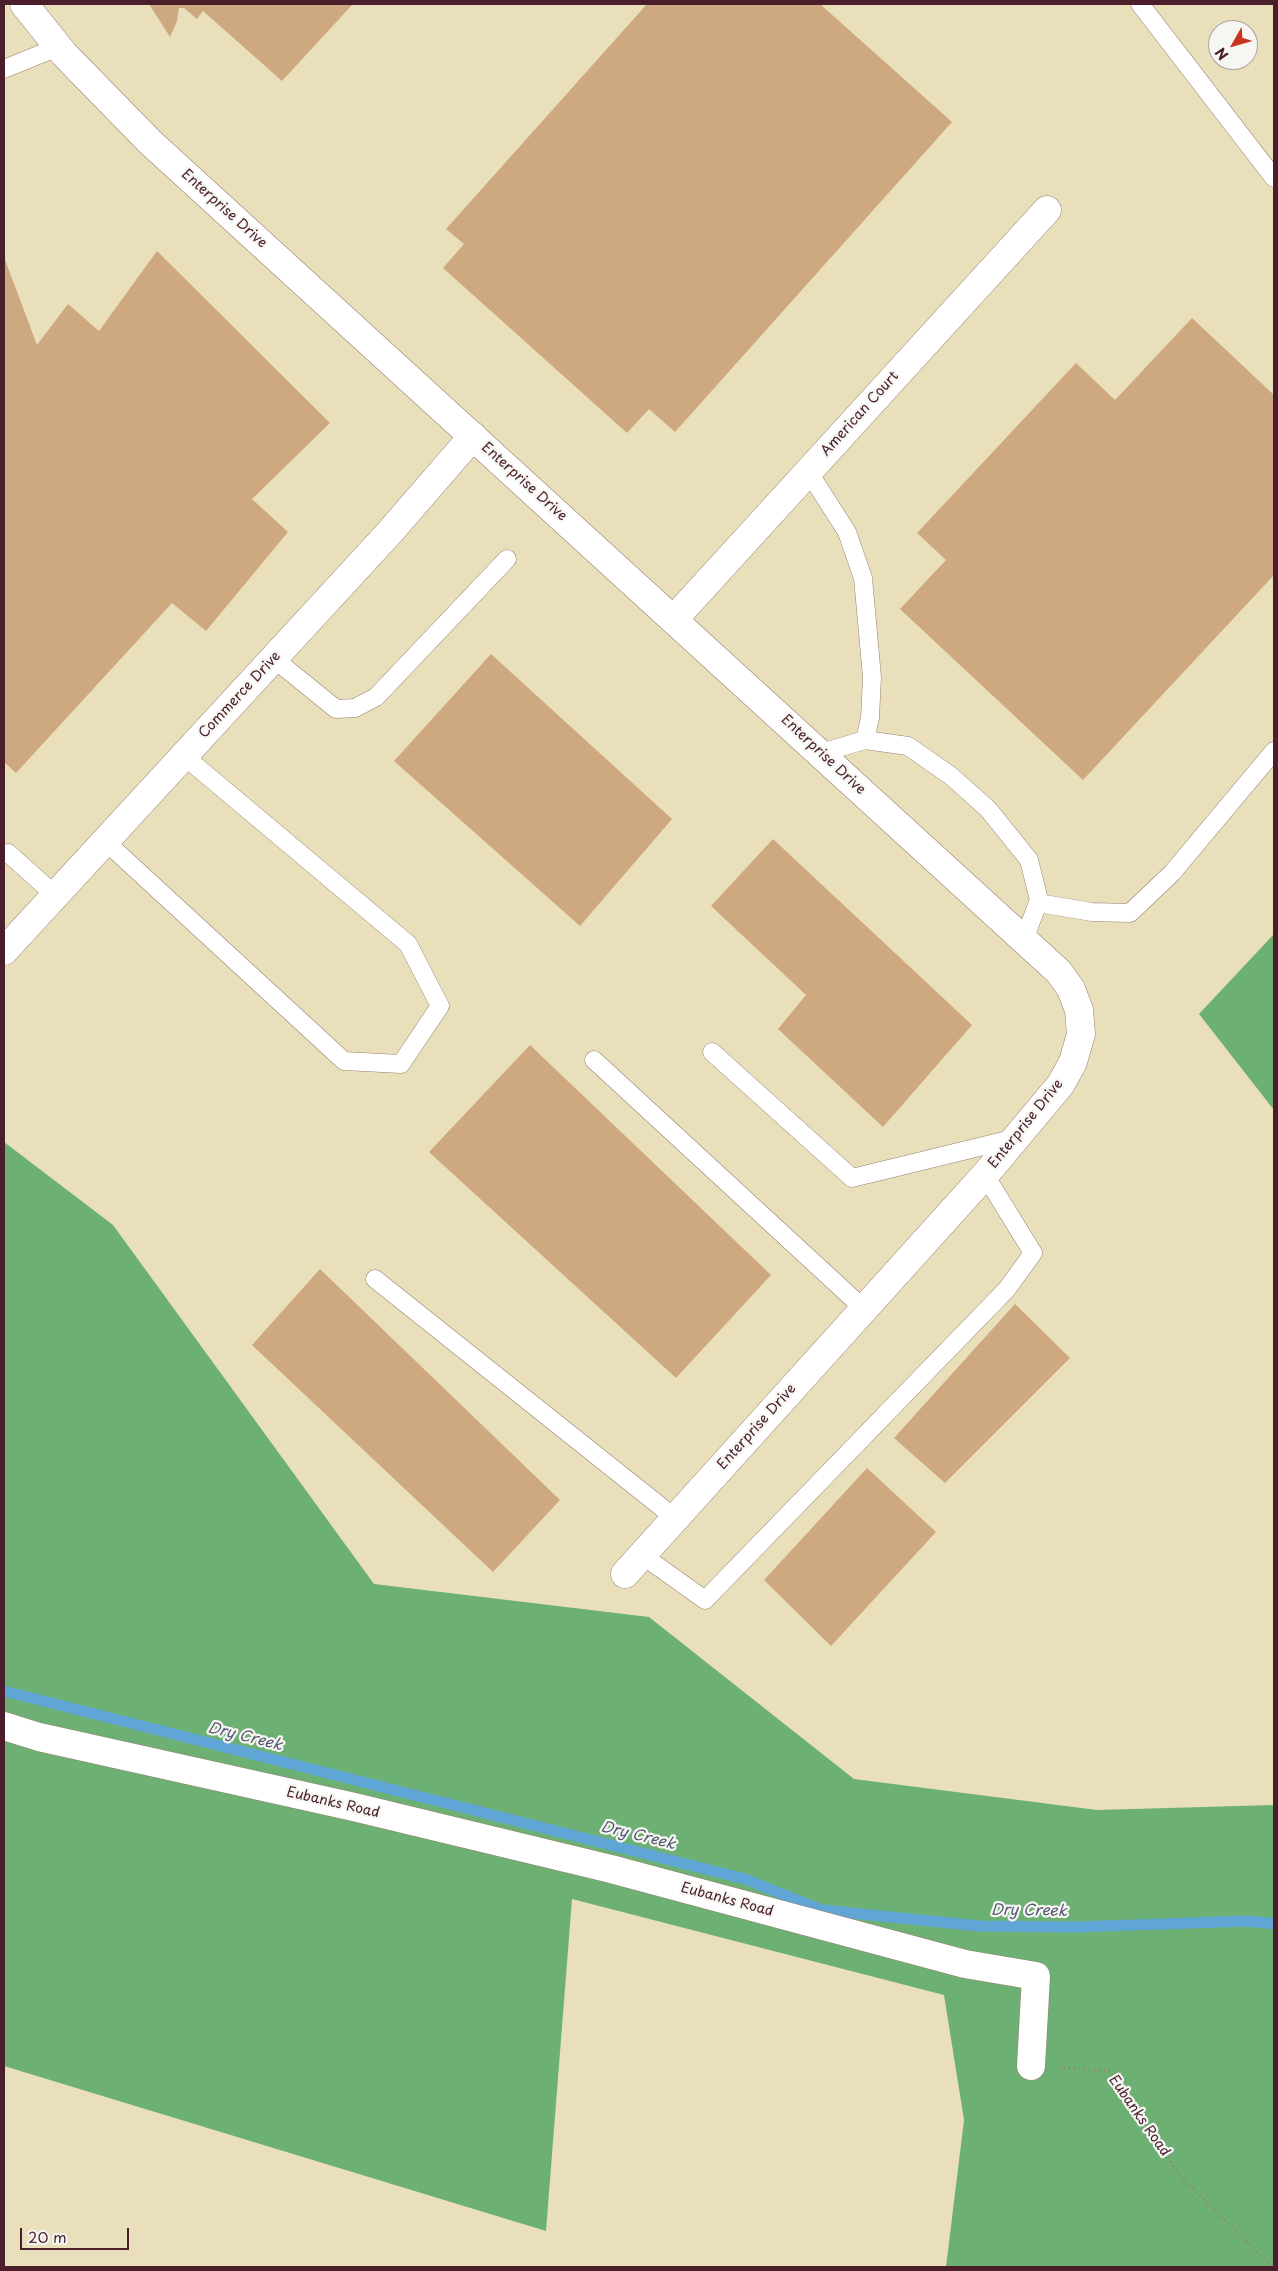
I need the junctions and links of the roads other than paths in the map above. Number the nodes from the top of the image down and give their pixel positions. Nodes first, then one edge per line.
1 (24, 4) edge
2 (1140, 4) edge
3 (58, 47) junction
4 (4, 69) edge
5 (1274, 178) edge
6 (1046, 210) dead end
7 (473, 436) junction
8 (808, 471) junction
9 (507, 559) dead end
10 (674, 619) junction
11 (273, 658) junction
12 (865, 740) junction
13 (1274, 751) edge
14 (821, 754) junction
15 (184, 756) junction
16 (105, 841) junction
17 (4, 854) edge
18 (55, 895) junction
19 (1038, 903) junction
20 (1024, 940) junction
21 (4, 951) edge
22 (712, 1052) dead end
23 (594, 1060) dead end
24 (1016, 1138) junction
25 (985, 1174) junction
26 (375, 1279) dead end
27 (864, 1308) junction
28 (675, 1518) junction
29 (634, 1564) joint
30 (4, 1726) edge
31 (1031, 2066) road end

1 - 3 street, Enterprise Drive
2 - 5 lane
3 - 4 lane
3 - 7 street, Enterprise Drive
6 - 8 street, American Court
7 - 10 street, Enterprise Drive
7 - 11 street, Commerce Drive
8 - 10 street, American Court
8 - 12 lane
9 - 11 lane
10 - 14 street, Enterprise Drive
11 - 15 street, Commerce Drive
12 - 14 lane
12 - 19 lane
13 - 19 lane
14 - 20 street, Enterprise Drive
15 - 16 street, Commerce Drive
15 - 16 lane
16 - 18 street, Commerce Drive
17 - 18 lane
18 - 21 street, Commerce Drive
19 - 20 lane
20 - 24 street, Enterprise Drive
22 - 24 lane
23 - 27 lane
24 - 25 street, Enterprise Drive
25 - 27 street, Enterprise Drive
25 - 29 lane
26 - 28 lane
27 - 28 street, Enterprise Drive
28 - 29 street, Enterprise Drive
30 - 31 street, Eubanks Road

